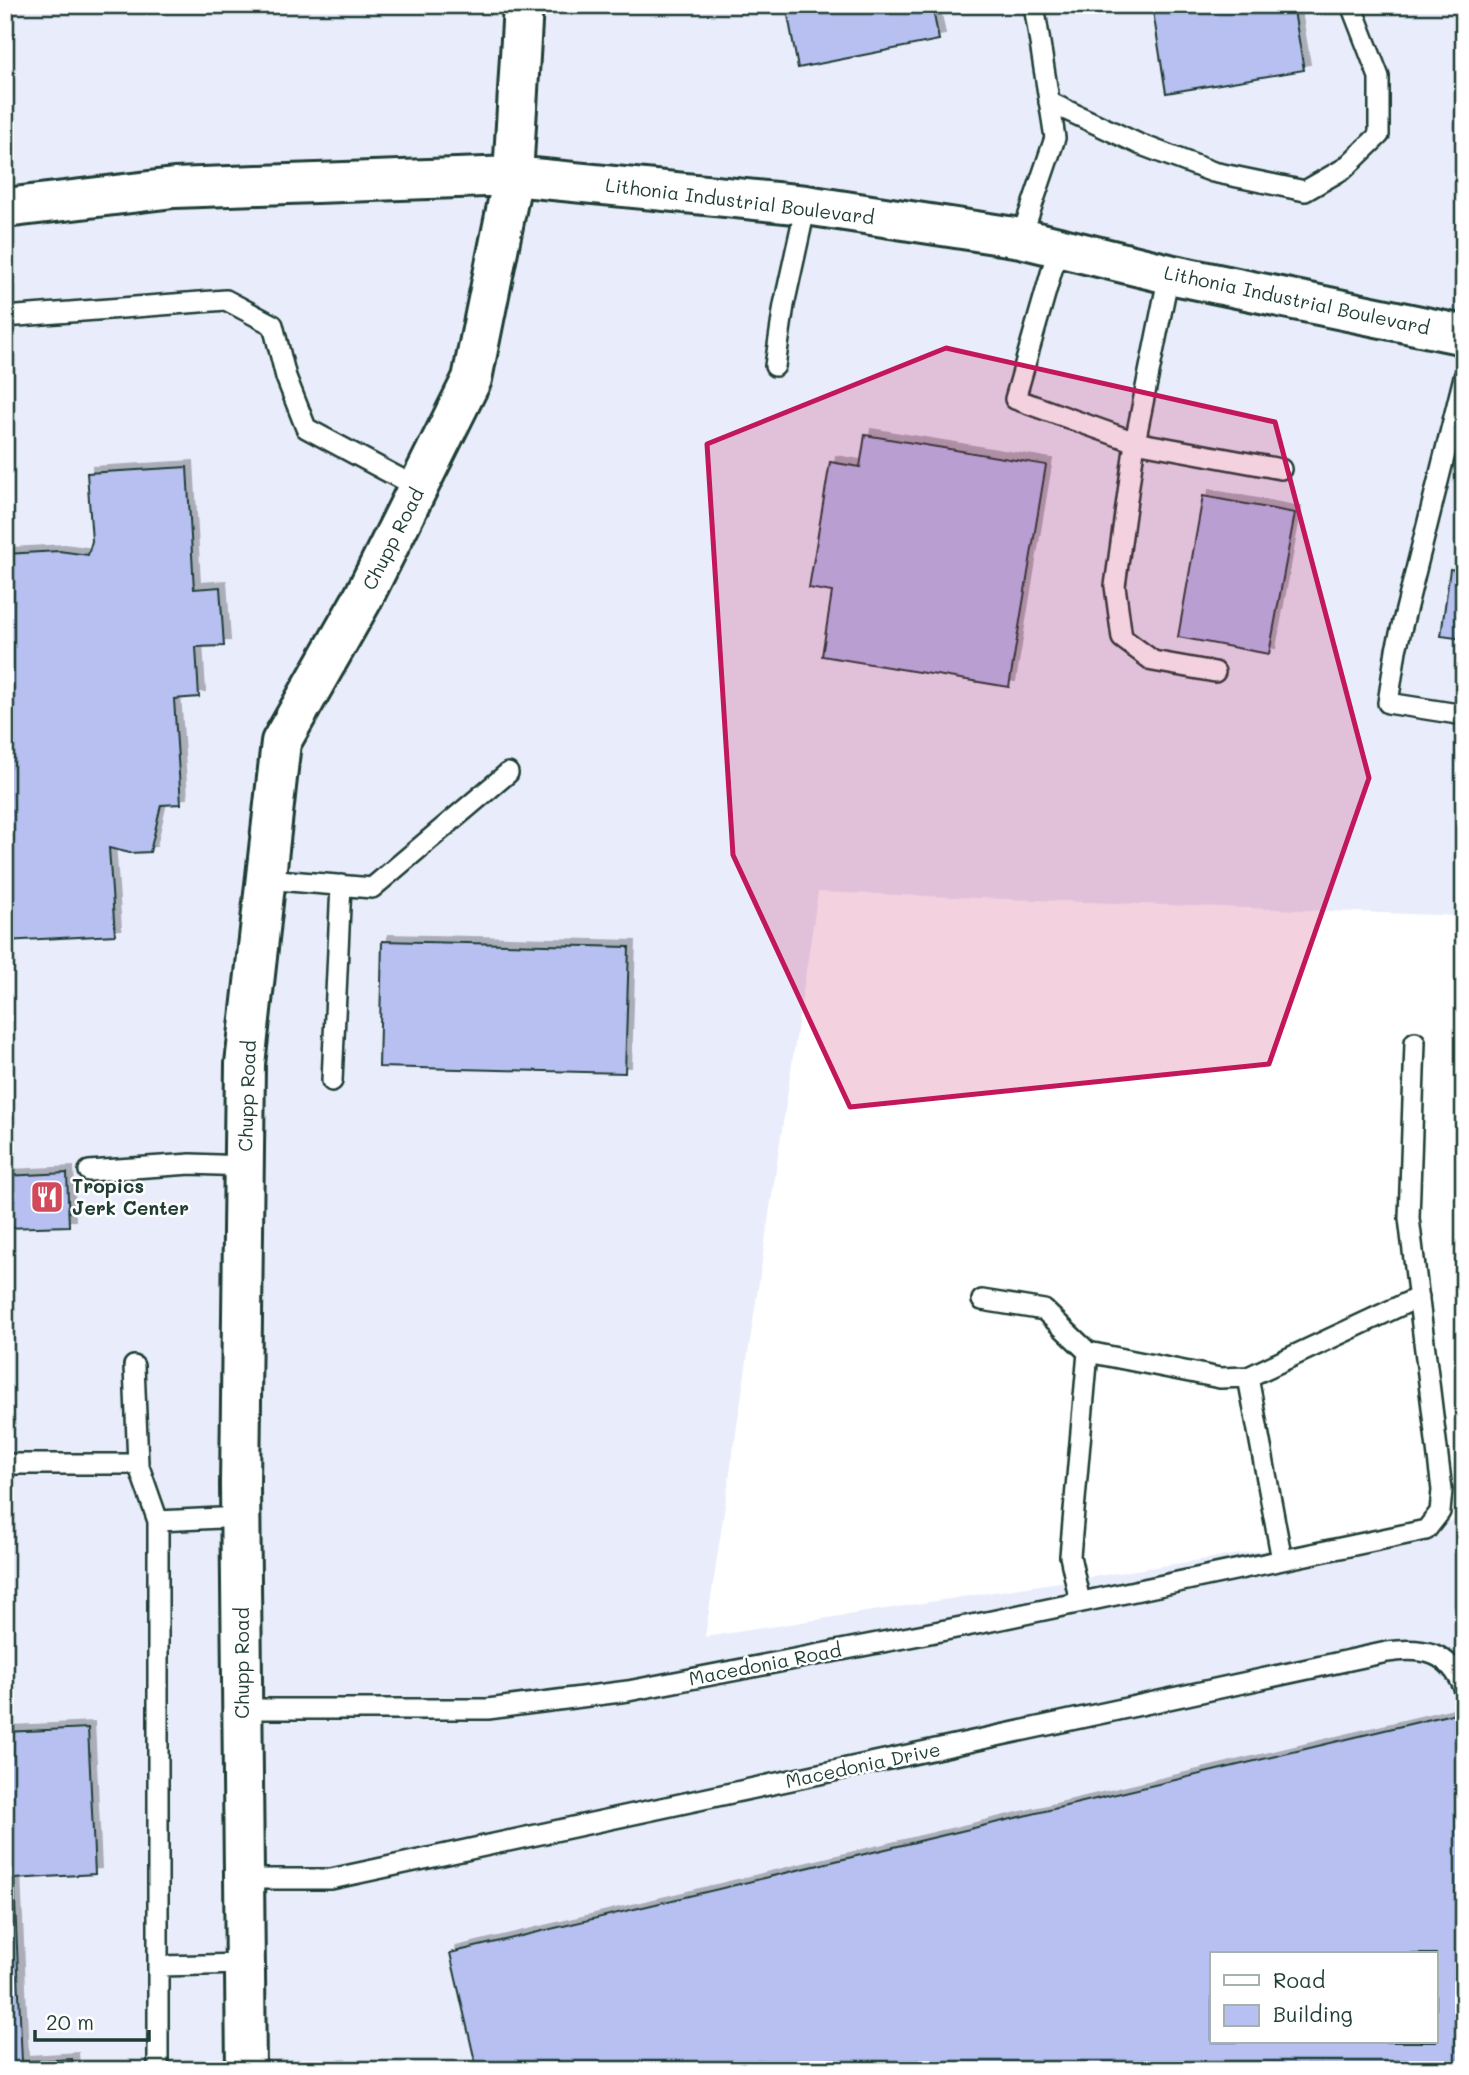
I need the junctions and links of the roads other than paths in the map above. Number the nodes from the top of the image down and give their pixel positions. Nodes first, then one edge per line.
1 (523, 5) edge
2 (1034, 5) edge
3 (1351, 5) edge
4 (1049, 102) junction
5 (513, 176) junction
6 (806, 205) junction
7 (5, 208) edge
8 (1021, 238) junction
9 (1058, 249) junction
10 (1169, 274) junction
11 (5, 317) edge
12 (1464, 335) edge
13 (775, 366) dead end
14 (1464, 377) edge
15 (1135, 442) junction
16 (1281, 469) dead end
17 (418, 488) junction
18 (1215, 671) dead end
19 (1464, 715) edge
20 (508, 773) dead end
21 (266, 879) junction
22 (341, 885) junction
23 (1415, 1042) dead end
24 (332, 1081) dead end
25 (244, 1166) junction
26 (89, 1171) dead end
27 (1419, 1297) junction
28 (982, 1300) dead end
29 (1088, 1352) junction
30 (134, 1366) dead end
31 (1248, 1377) junction
32 (5, 1464) edge
33 (138, 1464) junction
34 (241, 1517) junction
35 (158, 1521) junction
36 (1282, 1560) junction
37 (1080, 1602) junction
38 (1464, 1688) edge
39 (242, 1709) junction
40 (244, 1879) junction
41 (245, 1964) junction
42 (160, 1966) junction
43 (158, 2070) edge
44 (246, 2070) edge

1 - 5 street, Chupp Road
2 - 4 lane
3 - 4 lane
4 - 8 lane
5 - 6 street, Lithonia Industrial Boulevard
5 - 7 street, Lithonia Industrial Boulevard
5 - 17 street, Chupp Road
6 - 8 street, Lithonia Industrial Boulevard
6 - 13 lane
8 - 9 street, Lithonia Industrial Boulevard
9 - 10 street, Lithonia Industrial Boulevard
9 - 15 lane
10 - 12 street, Lithonia Industrial Boulevard
10 - 15 lane
11 - 17 lane
14 - 19 lane
15 - 16 lane
15 - 18 lane
17 - 21 street, Chupp Road
20 - 22 lane
21 - 22 lane
21 - 25 street, Chupp Road
22 - 24 lane
23 - 27 lane, Macedonia Road
25 - 26 lane
25 - 34 street, Chupp Road
27 - 31 lane
27 - 36 lane, Macedonia Road
28 - 29 lane
29 - 31 lane
29 - 37 lane
30 - 33 lane
31 - 36 lane
32 - 33 lane
33 - 35 lane
34 - 35 lane
34 - 39 street, Chupp Road
35 - 42 lane
36 - 37 lane, Macedonia Road
37 - 39 lane, Macedonia Road
38 - 40 lane, Macedonia Drive
39 - 40 street, Chupp Road
40 - 41 street, Chupp Road
41 - 42 lane
41 - 44 street, Chupp Road
42 - 43 lane

